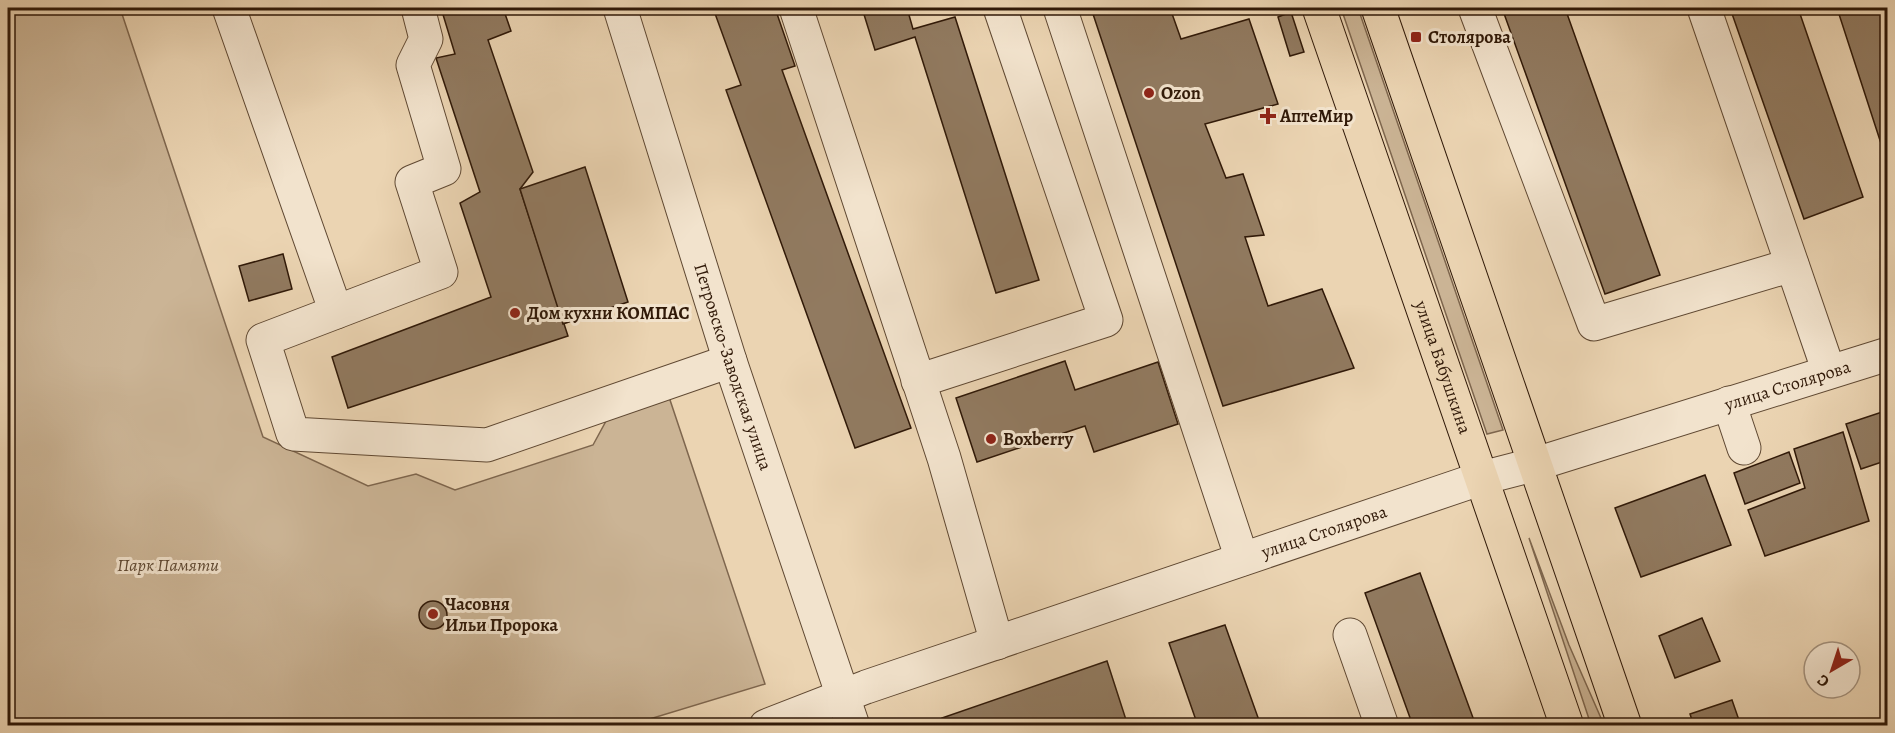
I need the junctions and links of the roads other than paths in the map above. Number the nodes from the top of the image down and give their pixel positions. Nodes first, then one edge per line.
1 (229, 8) edge
2 (418, 8) edge
3 (620, 8) edge
4 (796, 8) edge
5 (1000, 8) edge
6 (1060, 8) edge
7 (1319, 8) edge
8 (1378, 8) edge
9 (1475, 8) edge
10 (1704, 8) edge
11 (1792, 265) junction
12 (336, 312) junction
13 (1887, 354) edge
14 (730, 361) junction
15 (1829, 372) junction
16 (918, 381) junction
17 (1730, 403) junction
18 (1744, 448) dead end
19 (1536, 464) junction
20 (1482, 478) junction
21 (1242, 559) junction
22 (1350, 635) dead end
23 (998, 643) junction
24 (844, 694) junction
25 (766, 726) edge
26 (853, 726) edge
27 (1382, 726) edge
28 (1567, 726) edge
29 (1625, 726) edge

1 - 12 street
2 - 12 street
3 - 14 street, Петровско-Заводская улица
4 - 16 street
5 - 16 street
6 - 21 street
7 - 20 main road, улица Бабушкина
8 - 19 main road
9 - 11 street
10 - 11 street
11 - 15 street
12 - 14 street
13 - 15 street, улица Столярова
14 - 24 street, Петровско-Заводская улица
15 - 17 street, улица Столярова
16 - 23 street
17 - 18 street
17 - 19 street, улица Столярова
19 - 20 street, улица Столярова
19 - 29 main road
20 - 21 street, улица Столярова
20 - 28 main road, улица Бабушкина
21 - 23 street, улица Столярова
22 - 27 street
23 - 24 street, улица Столярова
24 - 25 street, улица Столярова
24 - 26 street, Петровско-Заводская улица

